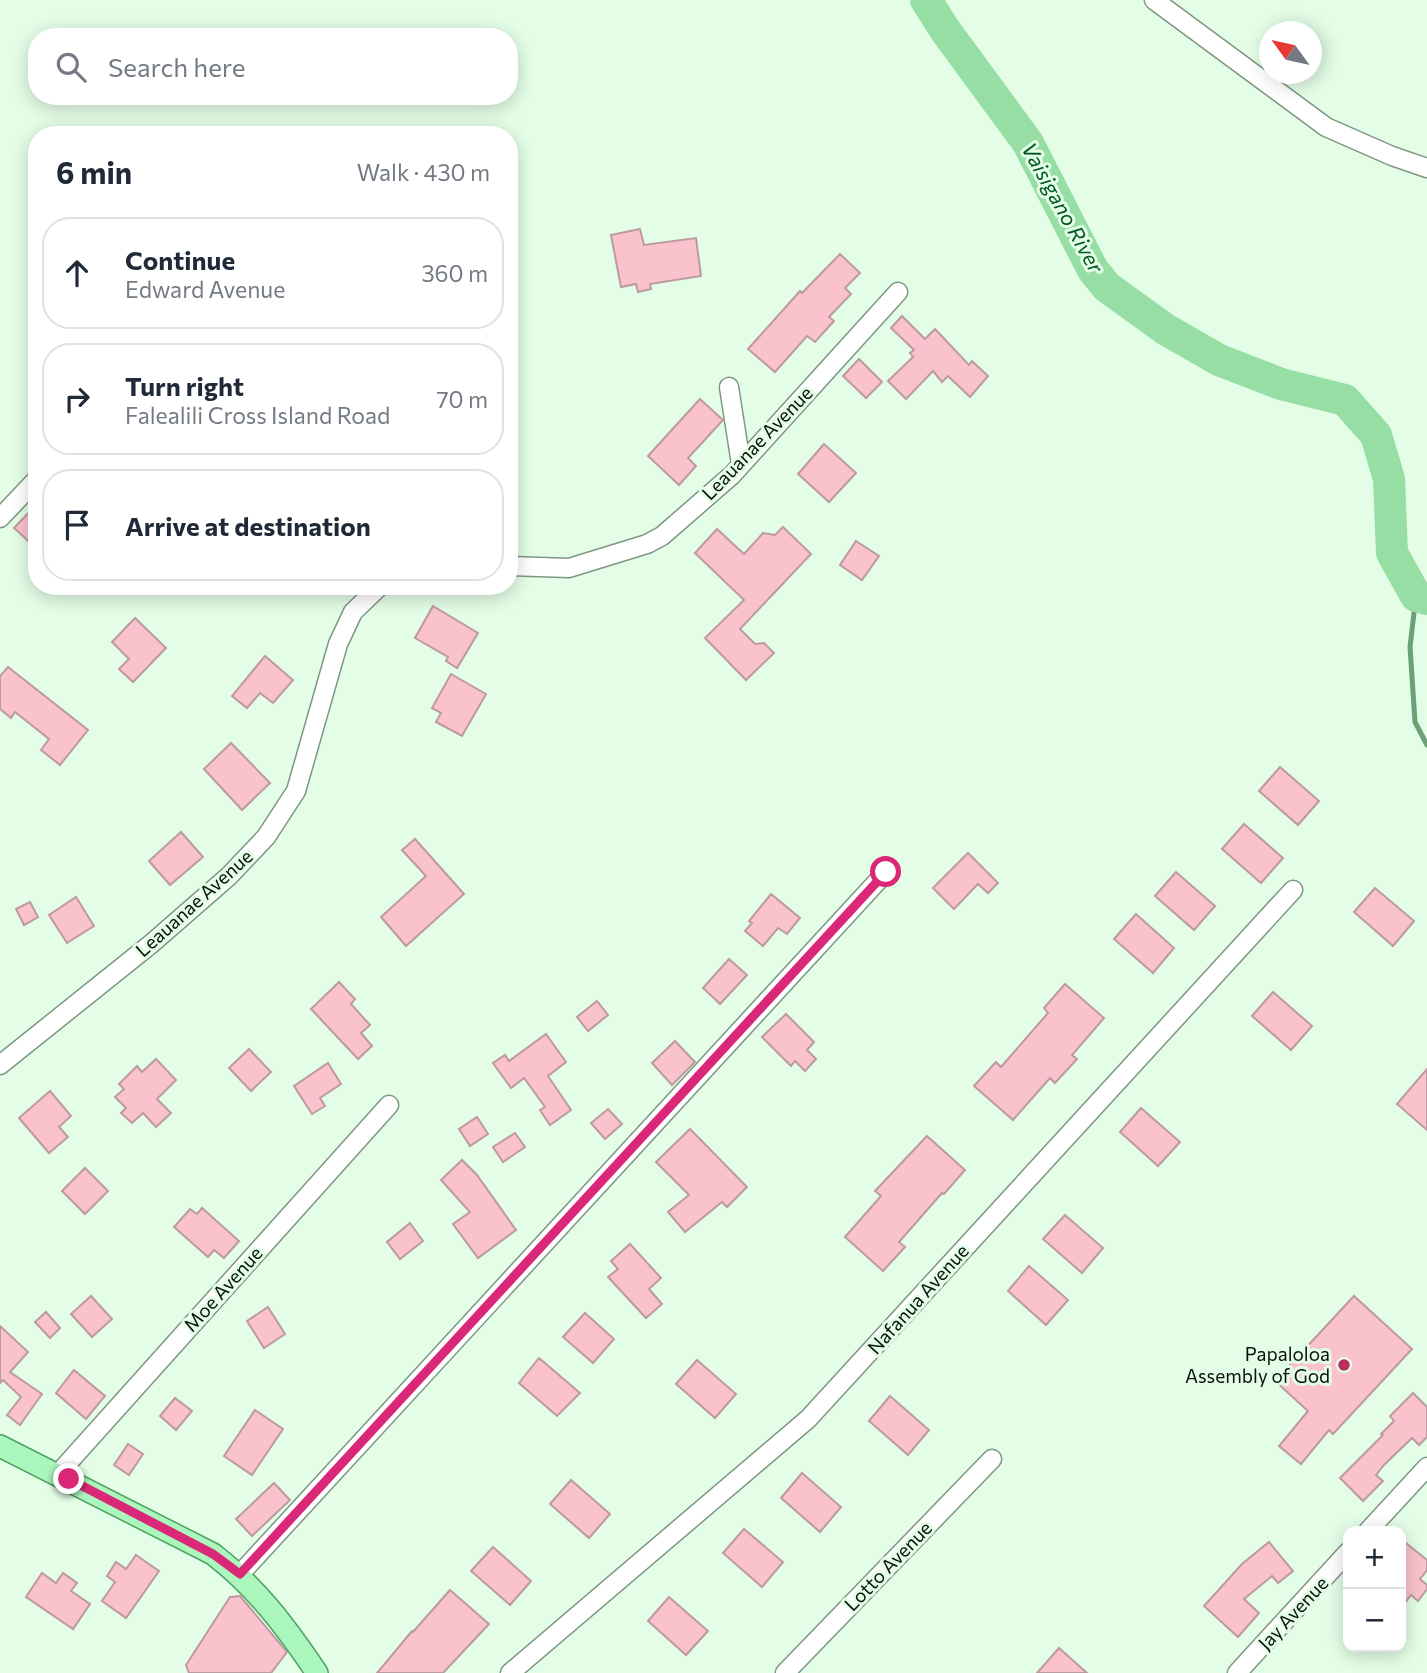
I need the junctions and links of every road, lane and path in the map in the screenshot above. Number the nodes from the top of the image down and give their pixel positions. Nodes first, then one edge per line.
1 (1154, 0) edge
2 (1427, 168) edge
3 (898, 292) dead end
4 (729, 387) dead end
5 (741, 464) junction
6 (28, 488) edge
7 (0, 518) edge
8 (518, 566) edge
9 (371, 595) edge
10 (886, 872) dead end
11 (1293, 890) dead end
12 (0, 1065) edge
13 (389, 1105) dead end
14 (0, 1446) edge
15 (992, 1459) dead end
16 (1427, 1467) edge
17 (58, 1474) junction
18 (1373, 1526) edge
19 (1343, 1557) edge
20 (240, 1574) junction
21 (317, 1673) edge
22 (510, 1673) edge
23 (785, 1673) edge
24 (1237, 1673) edge

1 - 2 street
3 - 5 street, Leauanae Avenue
4 - 5 street
5 - 8 street, Leauanae Avenue
6 - 7 street
9 - 12 street, Leauanae Avenue
10 - 20 street
11 - 22 street, Nafanua Avenue
13 - 17 street, Moe Avenue
14 - 17 main road
15 - 23 street, Lotto Avenue
16 - 18 street
17 - 20 main road
19 - 24 street, Jay Avenue
20 - 21 main road

